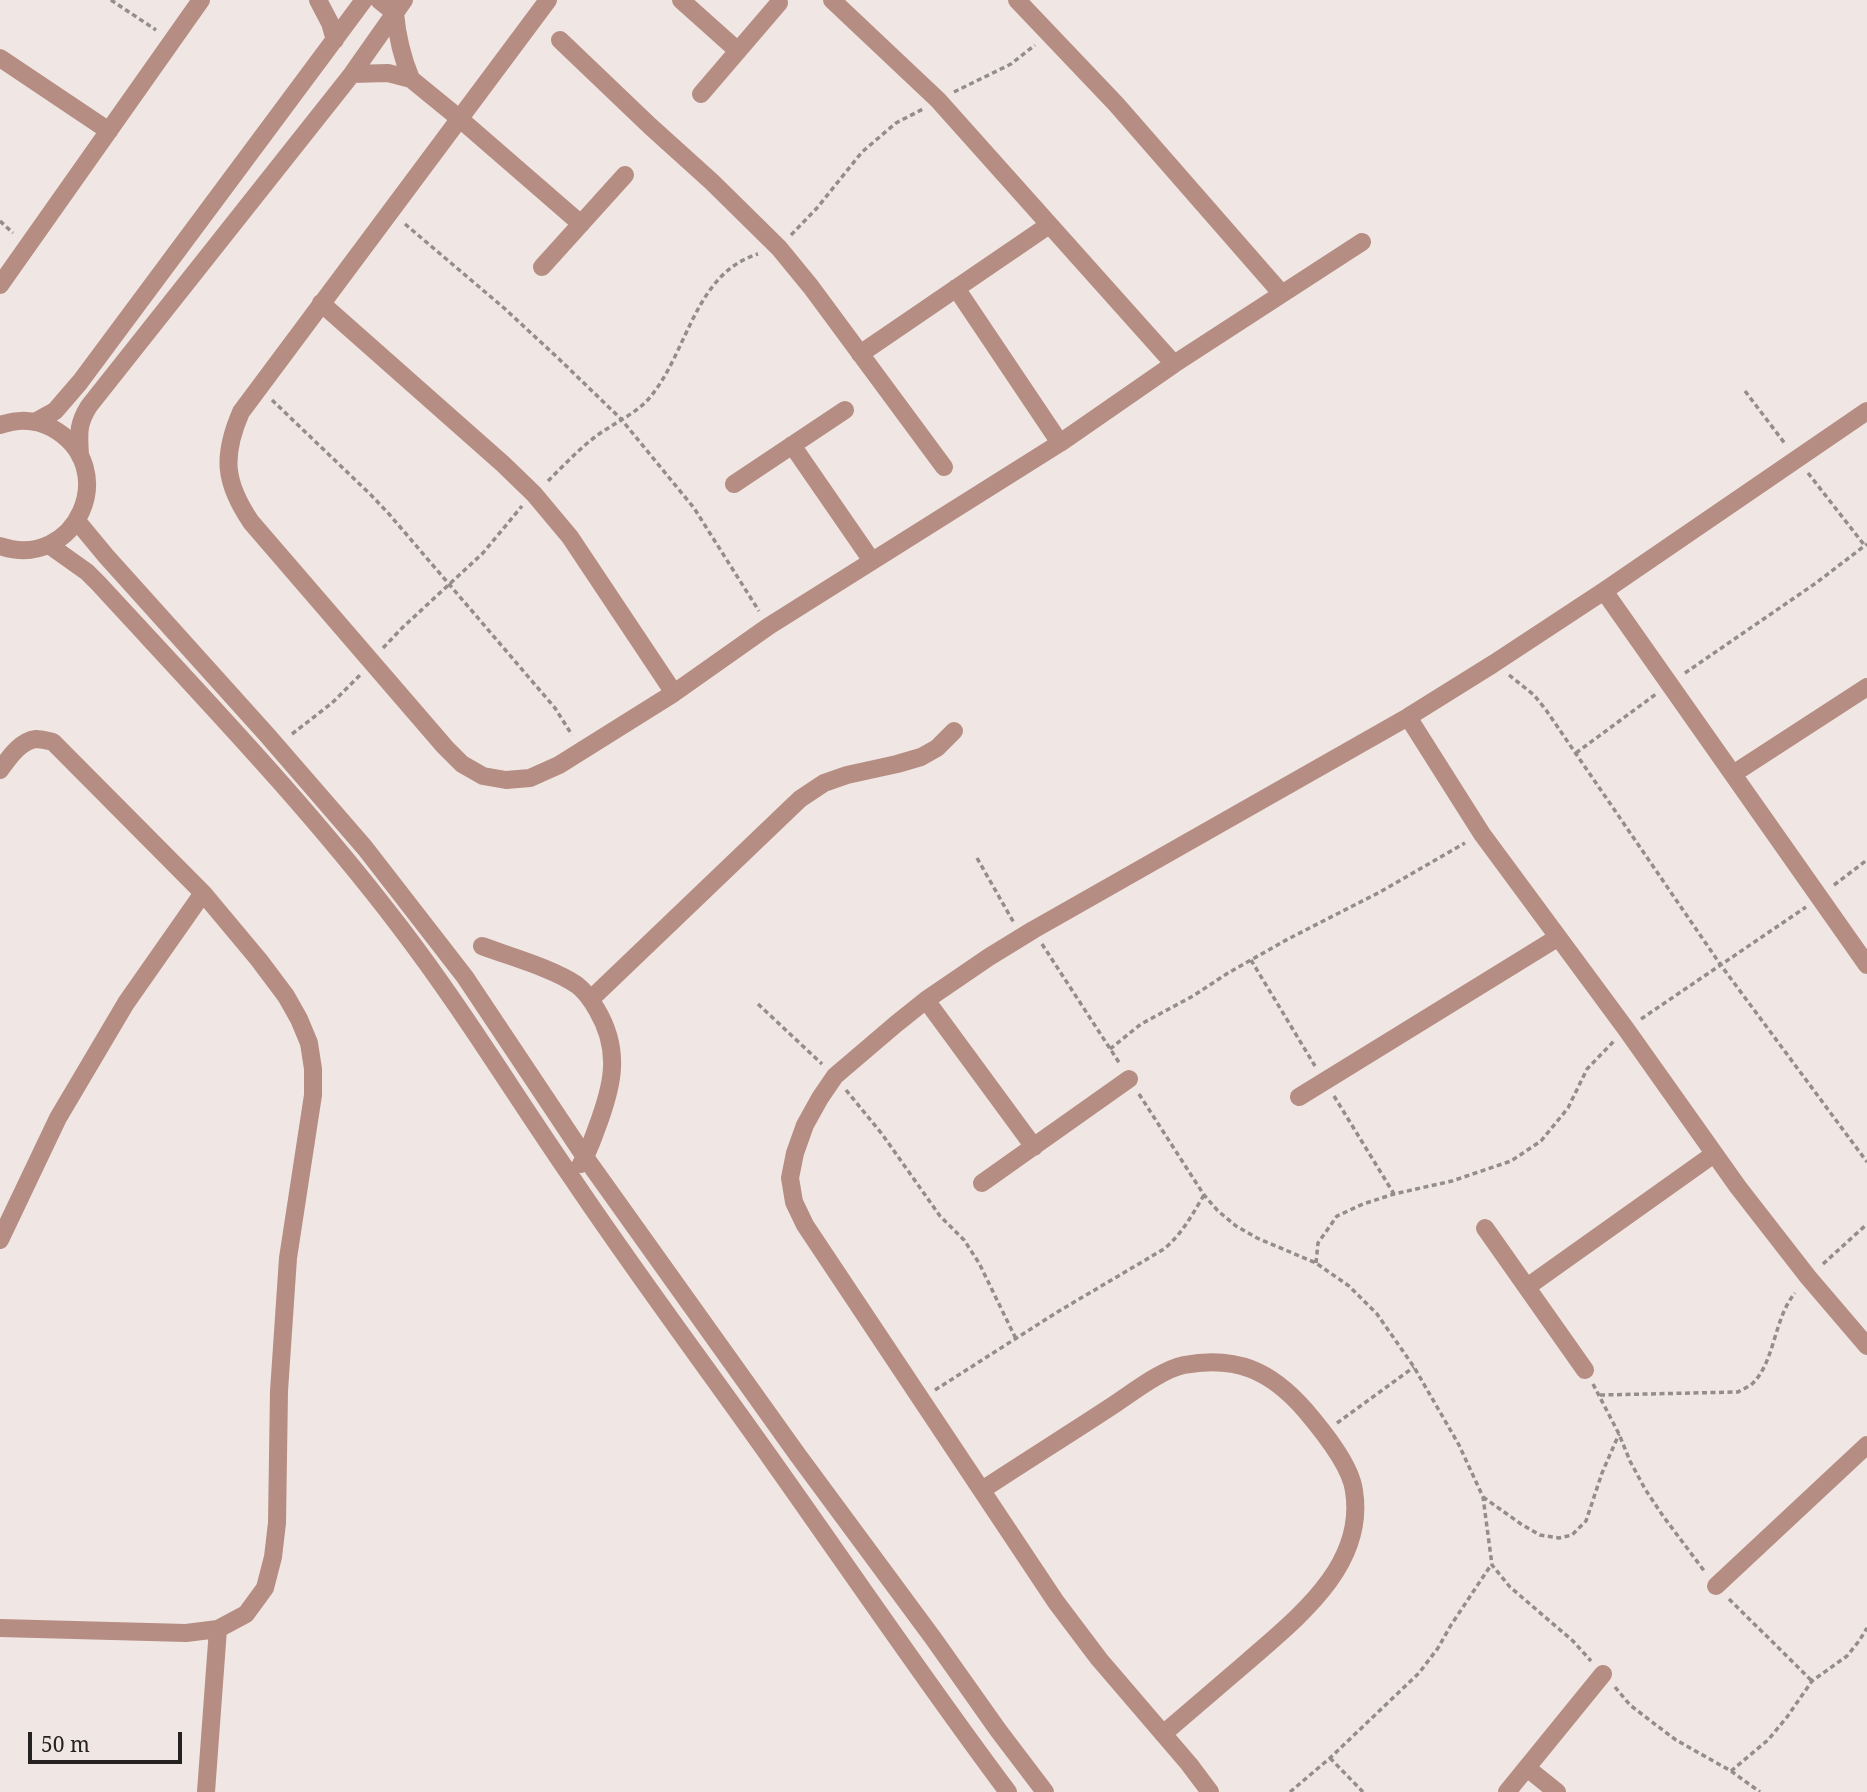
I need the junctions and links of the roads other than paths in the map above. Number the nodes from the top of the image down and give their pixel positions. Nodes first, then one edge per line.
1 (201, 0) edge
2 (318, 0) edge
3 (363, 0) edge
4 (379, 0) edge
5 (548, 0) edge
6 (681, 0) edge
7 (832, 0) edge
8 (1017, 0) edge
9 (779, 3) dead end
10 (399, 6) edge
11 (335, 40) junction
12 (560, 40) dead end
13 (738, 51) junction
14 (0, 58) edge
15 (352, 74) junction
16 (411, 79) junction
17 (701, 94) dead end
18 (460, 119) junction
19 (109, 131) junction
20 (625, 175) dead end
21 (581, 224) junction
22 (1049, 225) junction
23 (1362, 242) dead end
24 (542, 267) dead end
25 (0, 285) edge
26 (956, 288) junction
27 (1282, 294) junction
28 (321, 303) junction
29 (860, 354) junction
30 (1174, 364) junction
31 (845, 410) dead end
32 (1867, 411) edge
33 (35, 422) junction
34 (0, 425) edge
35 (1060, 443) junction
36 (792, 445) junction
37 (80, 456) junction
38 (944, 467) dead end
39 (734, 484) dead end
40 (77, 521) junction
41 (49, 545) junction
42 (0, 546) edge
43 (872, 561) junction
44 (1604, 591) junction
45 (1867, 687) edge
46 (674, 693) junction
47 (1408, 717) junction
48 (954, 731) dead end
49 (0, 770) edge
50 (1733, 774) junction
51 (204, 893) junction
52 (1557, 938) junction
53 (482, 946) dead end
54 (1867, 965) edge
55 (591, 999) junction
56 (926, 1000) junction
57 (1129, 1079) road end
58 (1299, 1097) dead end
59 (1034, 1147) junction
60 (1714, 1154) junction
61 (585, 1157) junction
62 (572, 1180) junction
63 (982, 1183) dead end
64 (1485, 1228) dead end
65 (0, 1240) edge
66 (1527, 1287) junction
67 (1867, 1346) edge
68 (1585, 1370) road end
69 (1867, 1444) edge
70 (982, 1490) junction
71 (1716, 1586) road end
72 (0, 1628) edge
73 (218, 1629) junction
74 (1603, 1674) road end
75 (1163, 1734) junction
76 (1527, 1768) junction
77 (206, 1792) edge
78 (1008, 1792) edge
79 (1045, 1792) edge
80 (1210, 1792) edge
81 (1507, 1792) edge
82 (1557, 1792) edge

1 - 19 street
2 - 11 street
3 - 11 street
4 - 10 street
5 - 18 street
6 - 13 street
7 - 22 street
8 - 27 street
9 - 13 street
10 - 15 street
10 - 16 street
11 - 33 street
12 - 29 street
13 - 17 street
14 - 19 street
15 - 16 street
15 - 37 street
16 - 18 street
18 - 21 street
18 - 28 street
19 - 25 street
20 - 21 street
21 - 24 street
22 - 26 street
22 - 30 street
23 - 27 street
26 - 29 street
26 - 35 street
27 - 30 street
28 - 46 street
28 - 46 street
29 - 38 street
30 - 35 street
31 - 36 street
32 - 44 street
33 - 34 street
33 - 37 street
35 - 43 street
36 - 39 street
36 - 43 street
37 - 40 street
40 - 41 street
40 - 61 street
41 - 42 street
41 - 62 street
43 - 46 street
44 - 47 street
44 - 50 street
45 - 50 street
47 - 52 street
47 - 56 street
48 - 55 street
49 - 51 street
50 - 54 street
51 - 65 street
51 - 73 street
52 - 58 street
52 - 60 street
53 - 55 street
55 - 61 street
56 - 59 street
56 - 70 street
57 - 59 street
59 - 63 street
60 - 66 street
60 - 67 street
61 - 62 street
61 - 79 street
62 - 78 street
64 - 66 street
66 - 68 street
69 - 71 street
70 - 75 street
70 - 75 street
72 - 73 street
73 - 77 street
74 - 76 street
75 - 80 street
76 - 81 street
76 - 82 street

